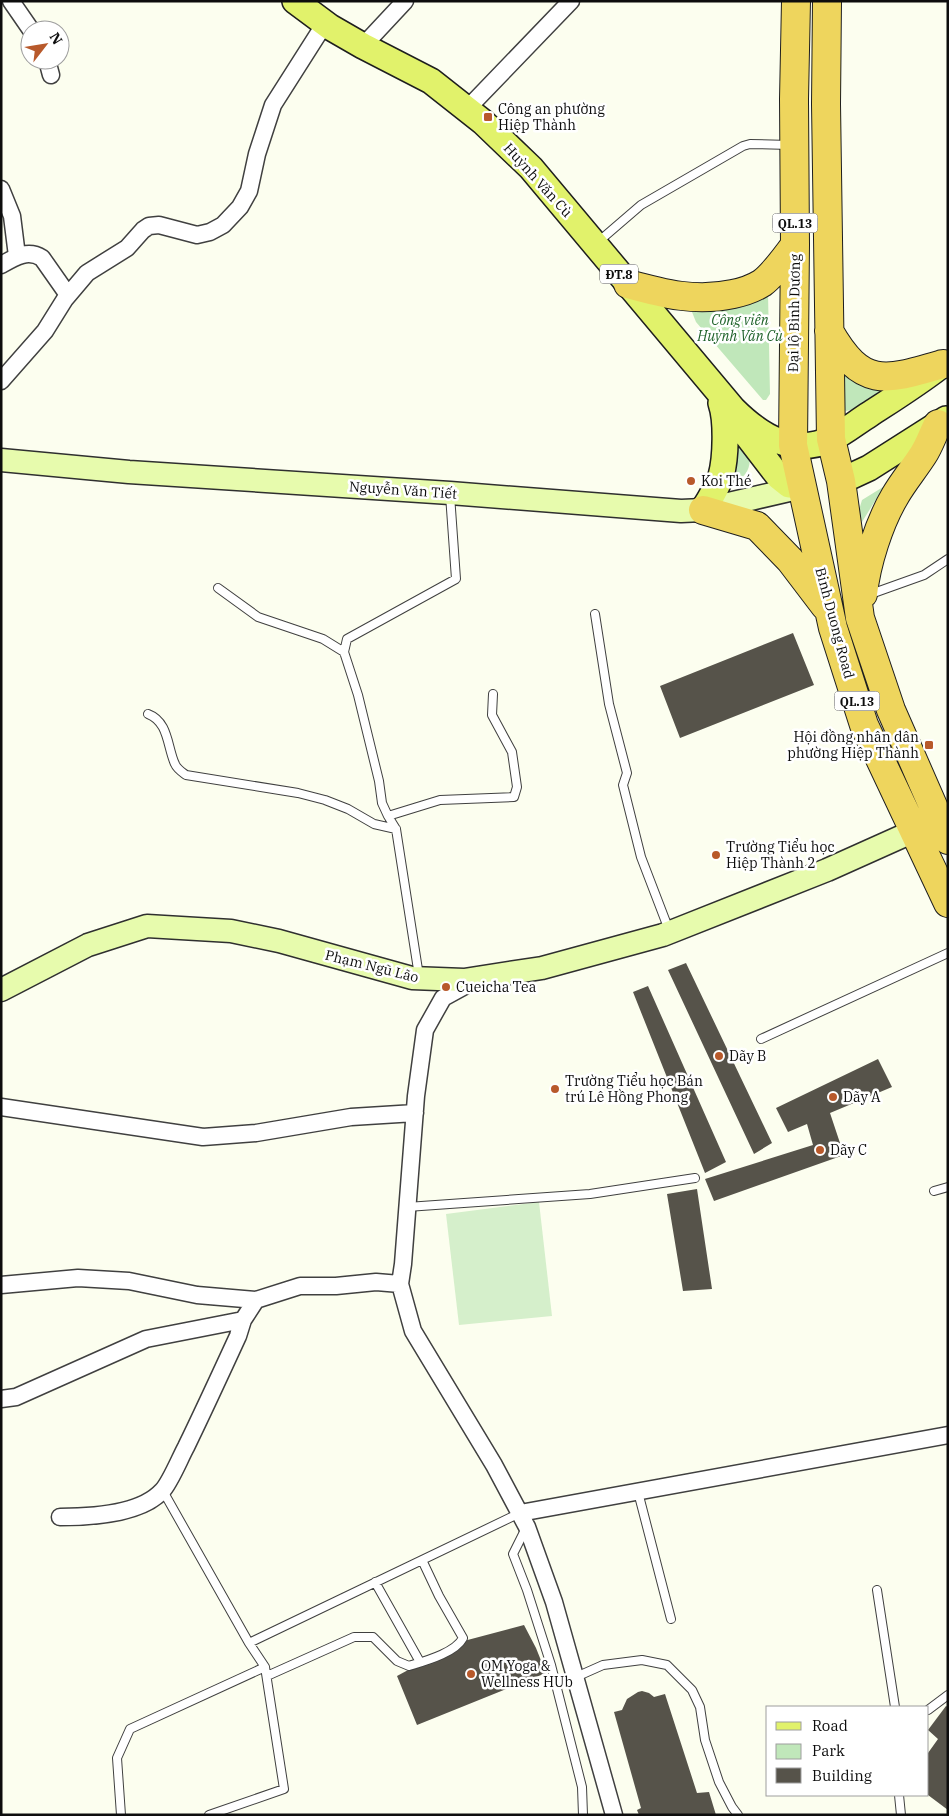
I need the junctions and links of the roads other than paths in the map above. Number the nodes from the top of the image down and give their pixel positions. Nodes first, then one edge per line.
1 (11, 1) edge
2 (295, 1) edge
3 (405, 1) edge
4 (571, 1) edge
5 (796, 1) edge
6 (827, 1) edge
7 (24, 20) edge
8 (324, 22) junction
9 (362, 46) junction
10 (467, 109) junction
11 (794, 145) junction
12 (1, 189) edge
13 (595, 245) junction
14 (795, 245) junction
15 (17, 256) junction
16 (1, 265) edge
17 (628, 284) junction
18 (68, 295) junction
19 (829, 331) junction
20 (945, 363) edge
21 (1, 380) edge
22 (716, 389) junction
23 (943, 421) edge
24 (831, 439) junction
25 (1, 460) edge
26 (789, 460) junction
27 (840, 481) junction
28 (802, 487) junction
29 (450, 493) junction
30 (703, 510) junction
31 (948, 559) edge
32 (218, 588) dead end
33 (862, 608) junction
34 (830, 611) junction
35 (595, 614) dead end
36 (344, 652) junction
37 (493, 694) dead end
38 (148, 714) dead end
39 (388, 816) junction
40 (945, 827) edge
41 (396, 829) junction
42 (914, 831) junction
43 (948, 903) edge
44 (670, 932) junction
45 (948, 953) edge
46 (478, 978) junction
47 (420, 979) junction
48 (1, 990) edge
49 (761, 1039) dead end
50 (1, 1107) edge
51 (415, 1112) junction
52 (695, 1178) dead end
53 (948, 1187) edge
54 (934, 1191) dead end
55 (407, 1207) junction
56 (400, 1284) junction
57 (1, 1285) edge
58 (256, 1300) junction
59 (242, 1320) junction
60 (1, 1399) edge
61 (948, 1434) edge
62 (163, 1491) junction
63 (638, 1492) junction
64 (60, 1517) dead end
65 (523, 1520) junction
66 (422, 1560) junction
67 (375, 1582) junction
68 (877, 1590) dead end
69 (671, 1619) dead end
70 (249, 1642) junction
71 (420, 1662) junction
72 (265, 1667) junction
73 (267, 1676) junction
74 (576, 1677) junction
75 (948, 1695) edge
76 (895, 1706) edge
77 (929, 1709) edge
78 (899, 1796) edge
79 (121, 1815) edge
80 (209, 1815) edge
81 (583, 1815) edge
82 (614, 1815) edge
83 (738, 1815) edge
84 (901, 1815) edge

1 - 7 street
2 - 8 main road, Huỳnh Văn Cù / ĐT.8
3 - 9 street
4 - 10 street
5 - 11 highway, Đại lộ Bình Dương / QL.13
6 - 19 highway, QL.13
8 - 9 main road, Huỳnh Văn Cù / ĐT.8
8 - 18 street
9 - 10 main road, Huỳnh Văn Cù / ĐT.8
10 - 13 main road, Huỳnh Văn Cù / ĐT.8
11 - 13 lane
11 - 14 highway, Đại lộ Bình Dương / QL.13
12 - 15 street
13 - 17 main road, Huỳnh Văn Cù / ĐT.8
14 - 17 highway
14 - 26 highway, Đại lộ Bình Dương / QL.13
15 - 16 street
15 - 18 street
17 - 22 main road, Huỳnh Văn Cù / ĐT.8
18 - 21 street
19 - 20 highway
19 - 24 highway, Binh Duong Road / QL.13
20 - 24 main road
22 - 26 main road, Huỳnh Văn Cù
22 - 30 main road
23 - 27 main road
23 - 33 highway
24 - 26 highway
24 - 27 highway, Binh Duong Road / QL.13
25 - 29 street, Nguyễn Văn Tiết
26 - 28 highway, Binh Duong Road / QL.13
26 - 30 street
27 - 28 highway
27 - 33 highway, Binh Duong Road / QL.13
28 - 30 street, Nguyễn Văn Tiết
28 - 34 highway, Binh Duong Road / QL.13
29 - 30 street, Nguyễn Văn Tiết
29 - 36 lane
30 - 34 highway
31 - 33 lane
32 - 36 lane
33 - 40 highway, Binh Duong Road / QL.13
34 - 42 highway, Binh Duong Road / QL.13
35 - 44 lane
36 - 39 lane
37 - 39 lane
38 - 41 lane
39 - 41 lane
41 - 47 lane
42 - 43 highway, Binh Duong Road / QL.13
42 - 44 street, Phạm Ngũ Lão
44 - 46 street, Phạm Ngũ Lão
45 - 49 lane
46 - 47 street, Phạm Ngũ Lão
46 - 51 street
47 - 48 street, Phạm Ngũ Lão
50 - 51 street
51 - 55 street
52 - 55 lane
53 - 54 lane
55 - 56 street
56 - 58 street
56 - 65 street
57 - 58 street
58 - 59 street
59 - 60 street
59 - 62 street
61 - 63 street
62 - 64 street
62 - 70 lane
63 - 65 street
63 - 69 lane
65 - 66 lane
65 - 74 street
65 - 81 lane
66 - 67 lane
66 - 71 lane
67 - 70 lane
67 - 71 lane
68 - 76 lane
70 - 72 lane
71 - 73 lane
72 - 73 lane
72 - 79 lane
73 - 80 lane
74 - 82 street
74 - 83 lane
75 - 77 lane
78 - 84 lane

